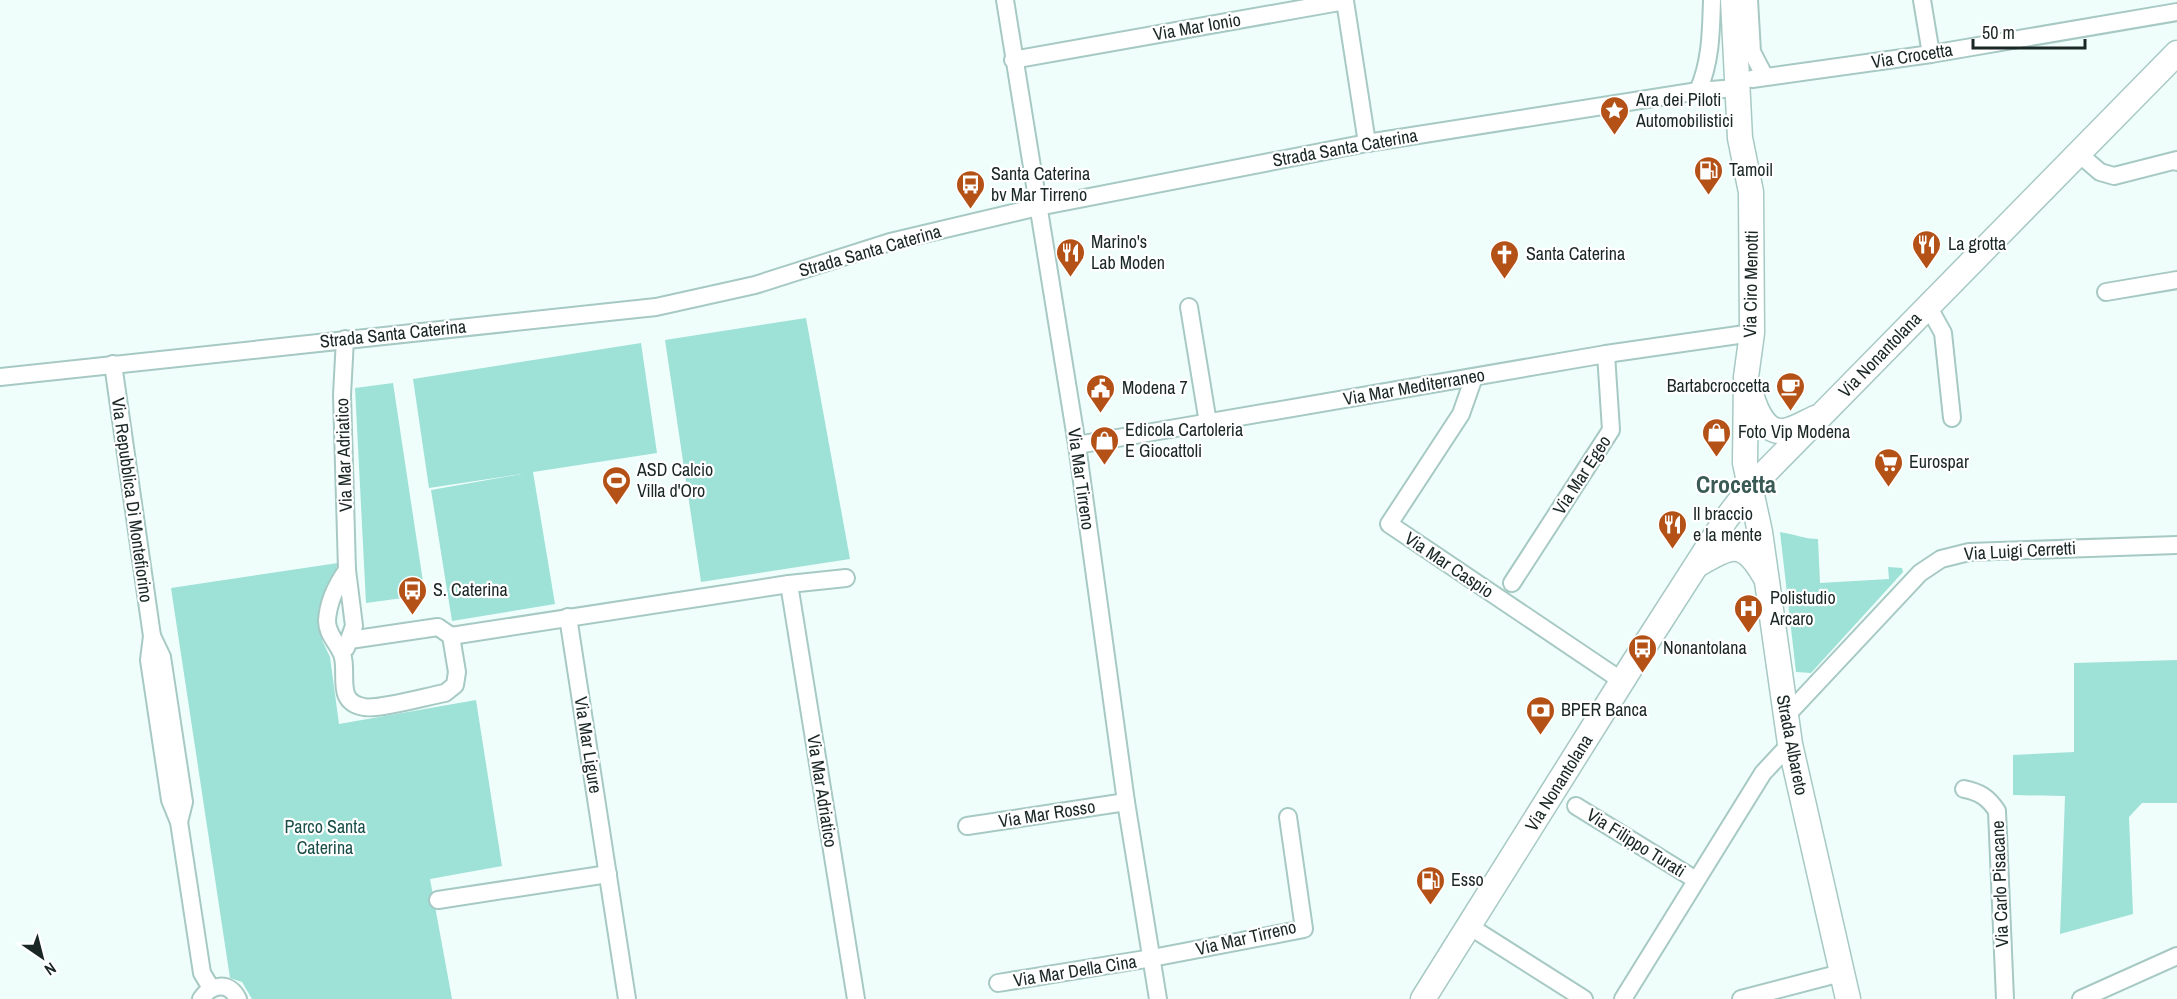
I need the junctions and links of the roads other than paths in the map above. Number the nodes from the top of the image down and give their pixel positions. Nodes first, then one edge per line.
1 (1005, 0) edge
2 (1712, 0) edge
3 (1733, 0) edge
4 (1749, 0) edge
5 (1922, 0) edge
6 (2176, 8) edge
7 (2177, 53) edge
8 (1931, 54) junction
9 (1013, 60) junction
10 (1751, 81) junction
11 (1698, 91) junction
12 (1367, 143) junction
13 (2078, 153) junction
14 (2177, 162) edge
15 (1038, 207) junction
16 (2177, 280) edge
17 (2106, 292) dead end
18 (1928, 306) junction
19 (1189, 307) dead end
20 (1752, 333) junction
21 (345, 339) junction
22 (1606, 354) junction
23 (113, 364) junction
24 (0, 377) edge
25 (1474, 377) junction
26 (1746, 377) junction
27 (1822, 415) junction
28 (1952, 418) dead end
29 (1208, 423) junction
30 (1077, 445) junction
31 (1749, 489) junction
32 (2177, 545) edge
33 (1695, 567) junction
34 (347, 570) junction
35 (1766, 577) junction
36 (846, 578) dead end
37 (1512, 583) dead end
38 (789, 584) junction
39 (568, 617) junction
40 (451, 636) junction
41 (346, 647) junction
42 (1622, 681) junction
43 (1786, 716) junction
44 (1790, 744) junction
45 (1964, 789) dead end
46 (1126, 802) junction
47 (1576, 806) dead end
48 (1288, 817) dead end
49 (968, 826) dead end
50 (608, 874) junction
51 (1696, 880) junction
52 (438, 900) dead end
53 (1469, 926) junction
54 (2177, 956) edge
55 (1152, 958) junction
56 (1841, 973) junction
57 (998, 983) dead end
58 (206, 993) edge
59 (238, 999) edge
60 (627, 999) edge
61 (856, 999) edge
62 (1158, 999) edge
63 (1423, 999) edge
64 (1584, 999) edge
65 (1623, 999) edge
66 (1741, 999) edge
67 (1848, 999) edge
68 (2005, 999) edge
69 (2081, 999) edge

1 - 9 street, Via Mar Tirreno
2 - 11 street
3 - 10 street, Via Ciro Menotti
4 - 10 street, Via Ciro Menotti
5 - 8 street
6 - 8 street, Via Crocetta
7 - 13 street, Via Nonantolana
8 - 10 street, Via Crocetta
9 - 12 street, Via Mar Ionio
9 - 15 street, Via Mar Tirreno
10 - 11 street, Strada Santa Caterina
10 - 20 street, Via Ciro Menotti
11 - 12 street, Strada Santa Caterina
12 - 15 street, Strada Santa Caterina
13 - 14 street
13 - 18 street, Via Nonantolana
15 - 21 street, Strada Santa Caterina
15 - 30 street, Via Mar Tirreno
16 - 17 street
18 - 27 street, Via Nonantolana
18 - 28 street
19 - 29 street
20 - 22 street, Via Mar Mediterraneo
20 - 26 street, Via Ciro Menotti
21 - 23 street, Strada Santa Caterina
21 - 34 street, Via Mar Adriatico
22 - 25 street, Via Mar Mediterraneo
22 - 37 street, Via Mar Egeo
23 - 24 street, Strada Santa Caterina
23 - 58 street, Via Repubblica Di Montefiorino
25 - 29 street, Via Mar Mediterraneo
25 - 42 street, Via Mar Caspio
26 - 27 street, Via Ciro Menotti
26 - 31 street, Via Ciro Menotti
27 - 31 street, Via Nonantolana
29 - 30 street, Via Mar Mediterraneo
30 - 46 street, Via Mar Tirreno
31 - 33 street, Via Nonantolana
31 - 35 street, Strada Albareto
32 - 43 street, Via Luigi Cerretti
33 - 35 street, Via Nonantolana
33 - 42 street, Via Nonantolana
34 - 41 street, Via Mar Adriatico
34 - 41 street, Via Mar Adriatico
35 - 43 street, Strada Albareto
36 - 38 street
38 - 39 street
38 - 61 street, Via Mar Adriatico
39 - 40 street
39 - 50 street, Via Mar Ligure
40 - 41 street
40 - 41 street, Via Mar Adriatico
42 - 53 street, Via Nonantolana
43 - 44 street, Strada Albareto
44 - 51 street, Via Filippo Turati
44 - 56 street, Strada Albareto
45 - 68 street, Via Carlo Pisacane
46 - 49 street, Via Mar Rosso
46 - 55 street, Via Mar Tirreno
47 - 51 street, Via Filippo Turati
48 - 55 street, Via Mar Tirreno
50 - 52 street
50 - 60 street, Via Mar Ligure
51 - 65 street, Via Filippo Turati
53 - 63 street, Via Nonantolana
53 - 64 street
54 - 69 street
55 - 57 street, Via Mar Della Cina
55 - 62 street, Via Mar Tirreno
56 - 66 street
56 - 67 street, Strada Albareto
58 - 59 street

